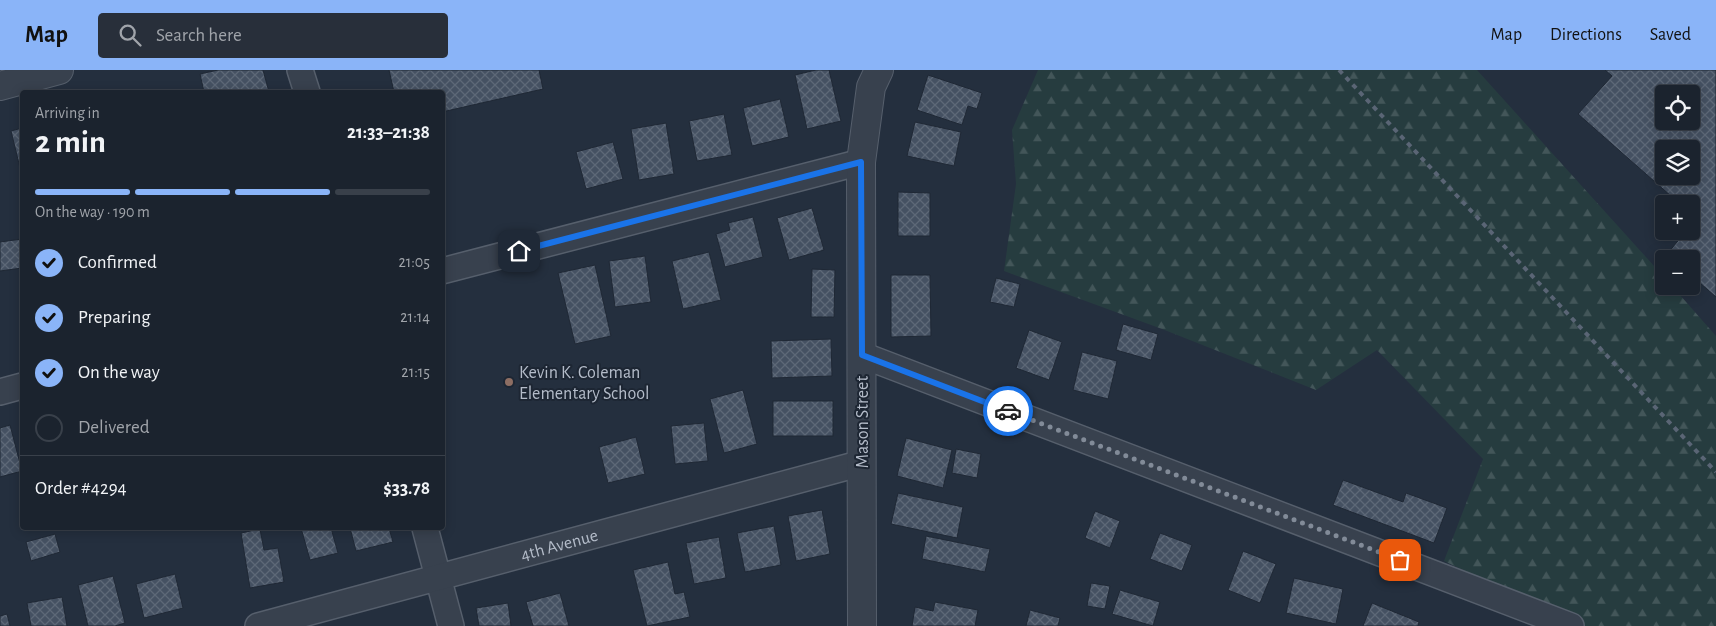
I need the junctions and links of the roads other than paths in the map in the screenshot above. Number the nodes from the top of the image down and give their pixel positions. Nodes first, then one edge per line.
1 (59, 70) edge
2 (300, 70) edge
3 (879, 70) edge
4 (0, 86) edge
5 (306, 90) edge
6 (861, 162) junction
7 (445, 270) edge
8 (862, 355) junction
9 (20, 387) edge
10 (0, 392) edge
11 (862, 463) junction
12 (426, 530) edge
13 (439, 578) junction
14 (258, 626) edge
15 (451, 626) edge
16 (862, 626) edge
17 (1571, 626) edge

1 - 4 street
2 - 5 street
3 - 6 street, Mason Street
6 - 7 street
6 - 8 street, Mason Street
8 - 11 street, Mason Street
8 - 17 street
9 - 10 street
11 - 13 street, 4th Avenue
11 - 16 street, Mason Street
12 - 13 street
13 - 14 street, 4th Avenue
13 - 15 street

